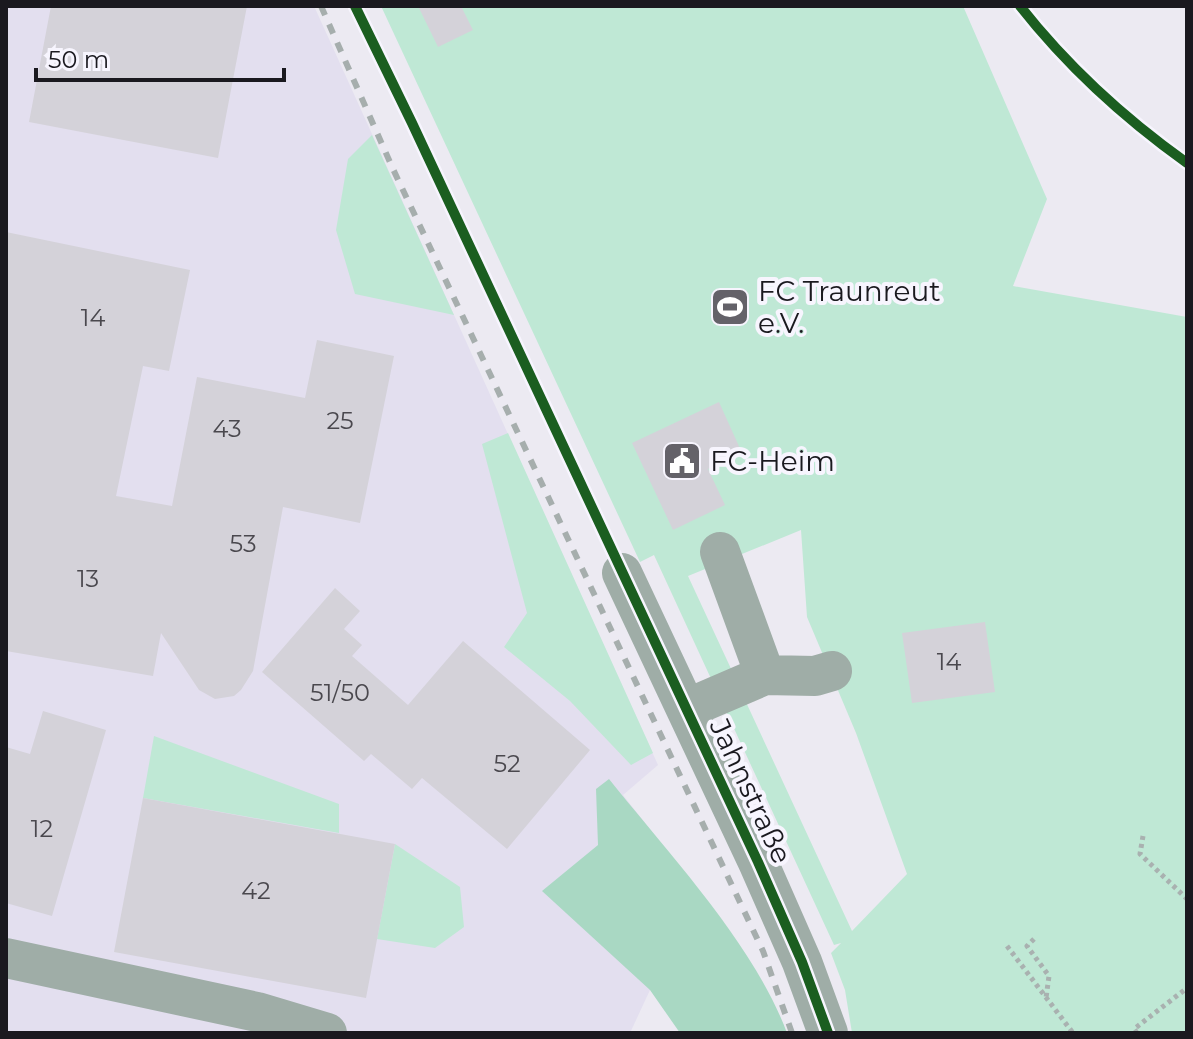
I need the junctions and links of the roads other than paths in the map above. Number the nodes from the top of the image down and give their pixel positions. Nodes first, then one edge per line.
1 (720, 552) dead end
2 (622, 573) dead end
3 (832, 671) dead end
4 (765, 675) junction
5 (686, 709) junction
6 (6, 958) edge
7 (327, 1033) edge
8 (828, 1033) edge

1 - 4 street
2 - 5 street, Jahnstraße
3 - 4 street
4 - 5 street
5 - 8 street, Jahnstraße
6 - 7 street

